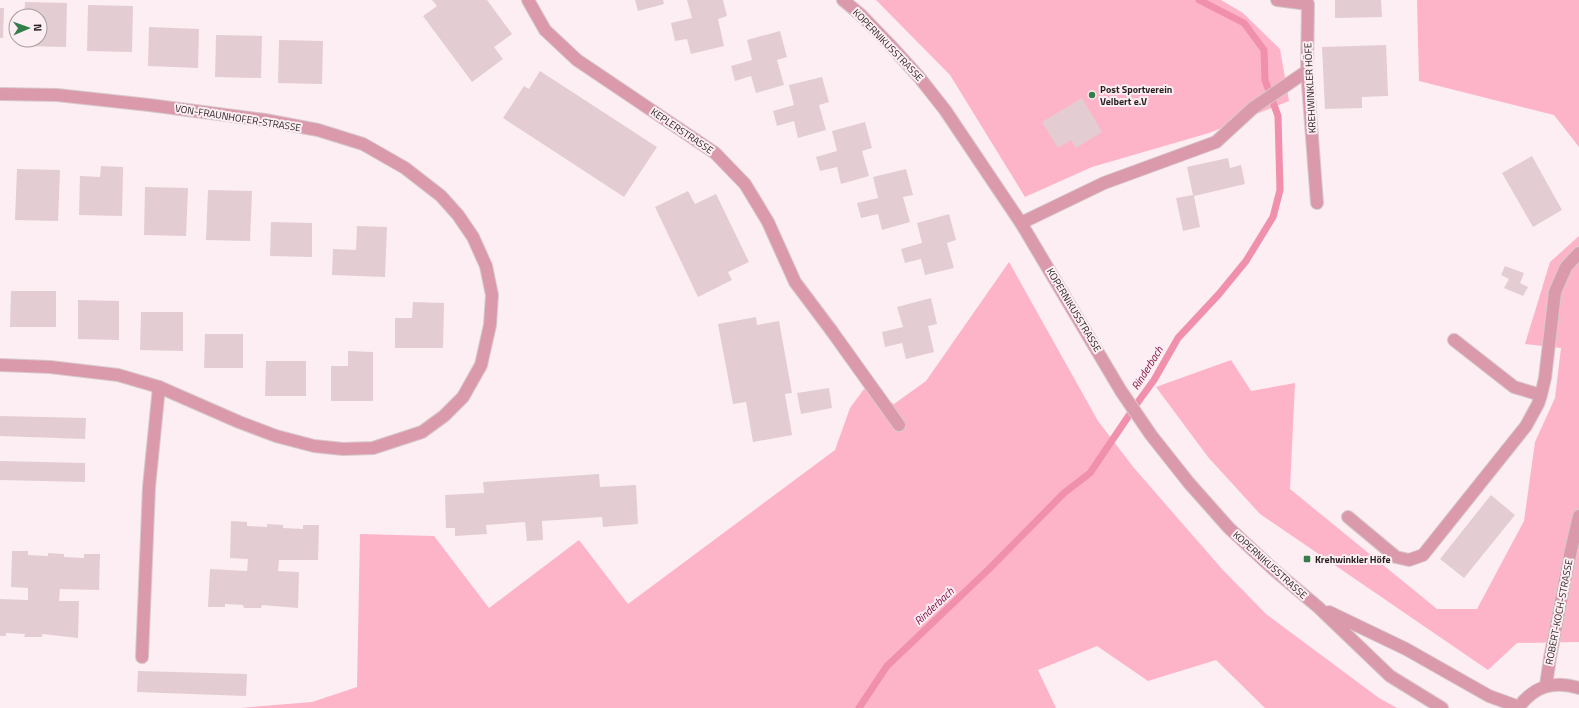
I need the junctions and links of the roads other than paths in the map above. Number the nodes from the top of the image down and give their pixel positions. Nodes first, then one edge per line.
1 (528, 0) edge
2 (843, 0) edge
3 (1277, 0) edge
4 (1307, 71) junction
5 (0, 94) edge
6 (1317, 203) dead end
7 (1021, 223) junction
8 (1579, 253) edge
9 (1454, 340) dead end
10 (0, 365) edge
11 (159, 387) junction
12 (1541, 394) junction
13 (899, 425) dead end
14 (1579, 516) edge
15 (1348, 517) dead end
16 (1318, 607) junction
17 (142, 657) dead end
18 (1546, 685) junction
19 (1579, 688) edge
20 (1442, 708) edge
21 (1518, 708) edge

1 - 13 street, KEPLERSTRASSE
2 - 7 street, KOPERNIKUSSTRASSE
3 - 4 street, KREHWINKLER HÖFE
4 - 6 street, KREHWINKLER HÖFE
4 - 7 street
5 - 11 street, VON-FRAUNHOFER-STRASSE
7 - 16 street, KOPERNIKUSSTRASSE
8 - 12 street
9 - 12 street
10 - 11 street, VON-FRAUNHOFER-STRASSE
11 - 17 street
12 - 15 street
14 - 18 street, ROBERT-KOCH-STRASSE
16 - 20 street, KOPERNIKUSSTRASSE
16 - 21 street, KOPERNIKUSSTRASSE
18 - 19 street
18 - 21 street

